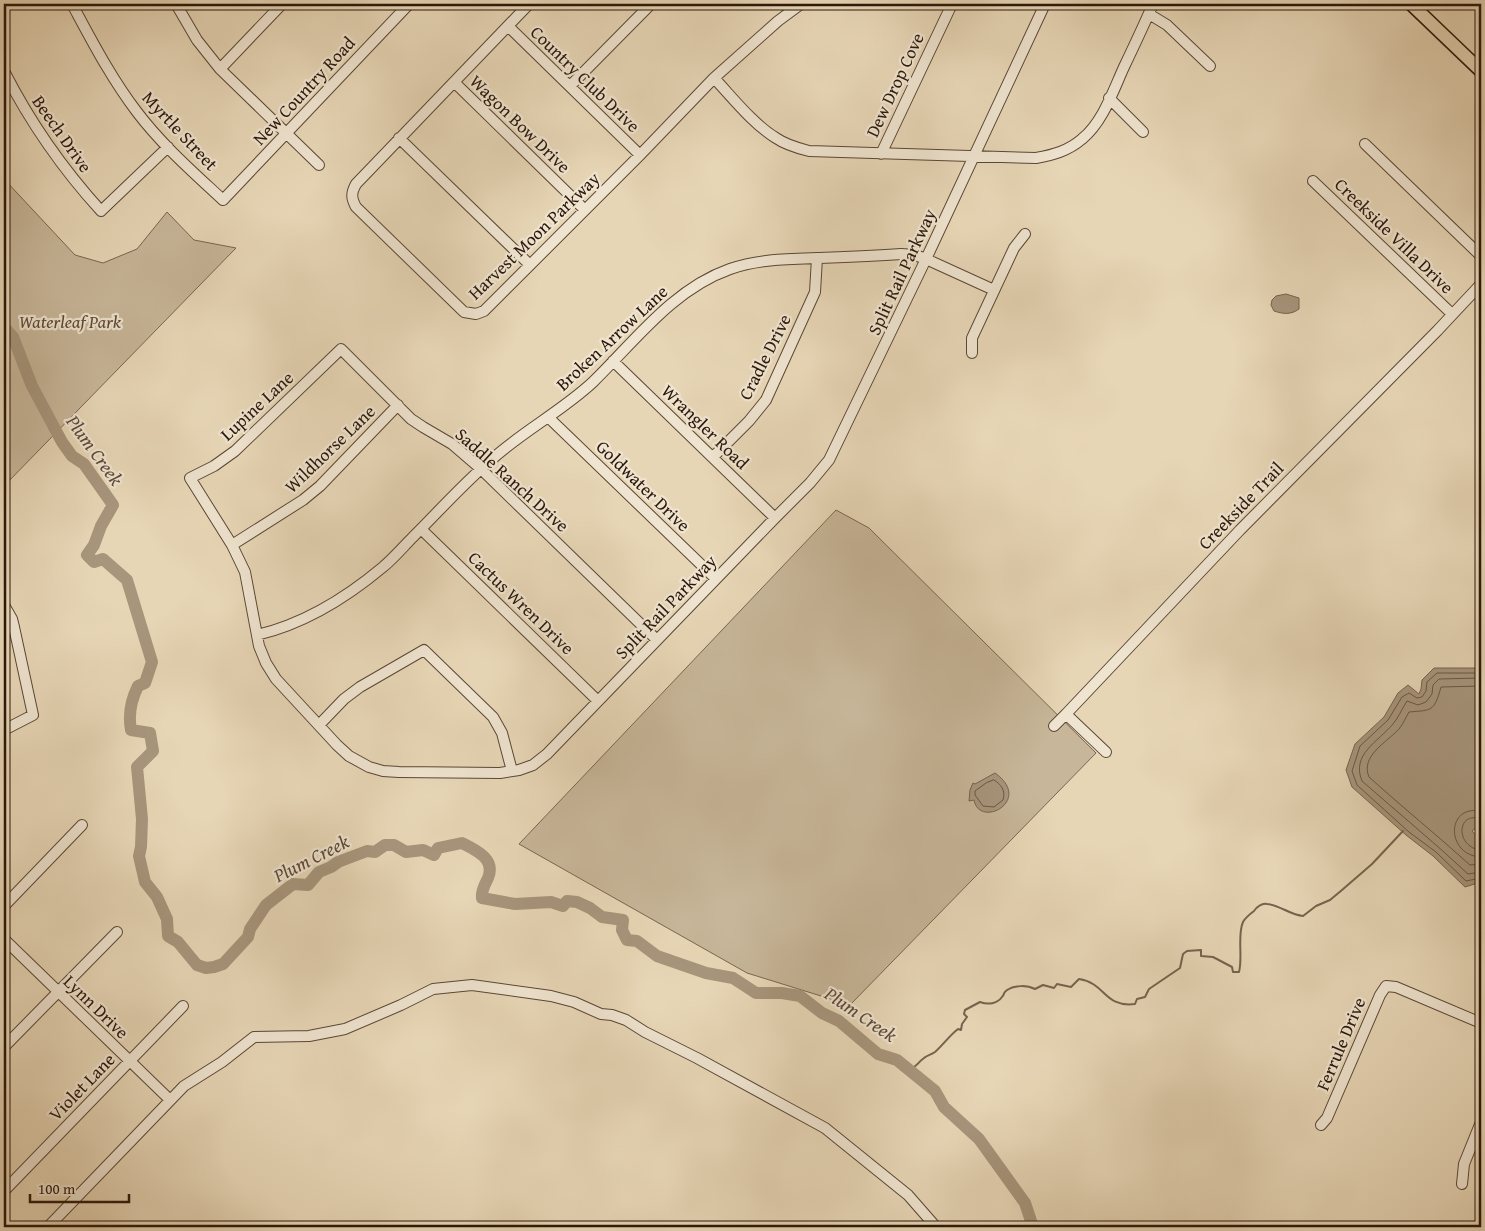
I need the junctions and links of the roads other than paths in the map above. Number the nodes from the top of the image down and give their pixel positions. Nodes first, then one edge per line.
1 (72, 4) edge
2 (176, 4) edge
3 (282, 4) edge
4 (409, 4) edge
5 (530, 4) edge
6 (651, 4) edge
7 (801, 4) edge
8 (952, 4) edge
9 (1045, 4) edge
10 (1411, 4) edge
11 (1151, 7) edge
12 (508, 26) junction
13 (1210, 66) dead end
14 (220, 69) junction
15 (1481, 71) edge
16 (4, 72) edge
17 (714, 78) junction
18 (454, 82) junction
19 (570, 86) junction
20 (1109, 98) junction
21 (1143, 132) dead end
22 (286, 133) junction
23 (399, 138) junction
24 (1365, 144) dead end
25 (168, 147) junction
26 (881, 154) junction
27 (640, 155) junction
28 (973, 157) junction
29 (319, 165) dead end
30 (1313, 181) dead end
31 (223, 200) joint
32 (584, 210) junction
33 (1026, 234) dead end
34 (1481, 256) edge
35 (817, 258) junction
36 (926, 259) junction
37 (530, 266) junction
38 (1481, 284) edge
39 (994, 290) junction
40 (1452, 314) junction
41 (341, 349) joint
42 (972, 353) dead end
43 (613, 361) junction
44 (398, 405) junction
45 (548, 417) junction
46 (713, 457) junction
47 (481, 469) junction
48 (190, 478) joint
49 (775, 518) junction
50 (421, 529) junction
51 (232, 545) junction
52 (716, 579) junction
53 (4, 605) edge
54 (257, 635) junction
55 (657, 640) junction
56 (598, 701) junction
57 (1066, 714) junction
58 (319, 725) junction
59 (1054, 726) dead end
60 (4, 730) edge
61 (1106, 752) dead end
62 (512, 771) junction
63 (82, 824) dead end
64 (4, 906) edge
65 (117, 932) dead end
66 (4, 939) edge
67 (58, 992) junction
68 (183, 1006) dead end
69 (1481, 1023) edge
70 (4, 1047) edge
71 (129, 1062) junction
72 (166, 1096) dead end
73 (1481, 1122) edge
74 (1321, 1125) dead end
75 (1462, 1184) dead end
76 (4, 1191) edge
77 (48, 1227) edge
78 (936, 1227) edge

1 - 25 street, Myrtle Street
2 - 14 street
3 - 14 street
4 - 22 street, New Country Road
5 - 12 street, Harvest Moon Parkway
6 - 19 street
7 - 17 street, Harvest Moon Parkway
8 - 26 street, Dew Drop Cove
9 - 28 street, Split Rail Parkway
10 - 15 main road
11 - 13 street
11 - 20 street
12 - 18 street, Harvest Moon Parkway
12 - 19 street, Country Club Drive
14 - 22 street
16 - 25 street, Beech Drive
17 - 26 street
17 - 27 street, Harvest Moon Parkway
18 - 23 street, Harvest Moon Parkway
18 - 32 street, Wagon Bow Drive
19 - 27 street, Country Club Drive
20 - 21 street
20 - 28 street
22 - 29 street
22 - 31 street, New Country Road
23 - 37 street
23 - 37 street, Harvest Moon Parkway
24 - 34 street
25 - 31 street, Myrtle Street
26 - 28 street
27 - 32 street, Harvest Moon Parkway
28 - 36 street, Split Rail Parkway
30 - 40 street, Creekside Villa Drive
32 - 37 street, Harvest Moon Parkway
33 - 39 street
35 - 36 street, Broken Arrow Lane
35 - 43 street, Broken Arrow Lane
35 - 46 street, Cradle Drive
36 - 39 street, Broken Arrow Lane
36 - 49 street, Split Rail Parkway
38 - 40 street, Creekside Trail
39 - 42 street
40 - 57 street, Creekside Trail
41 - 44 street, Saddle Ranch Drive
41 - 48 street, Lupine Lane
43 - 45 street, Broken Arrow Lane
43 - 46 street, Wrangler Road
44 - 47 street, Saddle Ranch Drive
44 - 51 street, Wildhorse Lane
45 - 47 street, Broken Arrow Lane
45 - 52 street, Goldwater Drive
46 - 49 street, Wrangler Road
47 - 50 street, Broken Arrow Lane
47 - 55 street, Saddle Ranch Drive
48 - 51 street, Split Rail Parkway
49 - 52 street, Split Rail Parkway
50 - 54 street, Broken Arrow Lane
50 - 56 street, Cactus Wren Drive
51 - 54 street, Split Rail Parkway
52 - 55 street, Split Rail Parkway
53 - 60 street
54 - 58 street, Split Rail Parkway
55 - 56 street, Split Rail Parkway
56 - 62 street, Split Rail Parkway
57 - 59 street, Creekside Trail
57 - 61 street
58 - 62 street, Split Rail Parkway
58 - 62 street
63 - 64 street
65 - 67 street
66 - 67 street, Lynn Drive
67 - 70 street
67 - 71 street, Lynn Drive
68 - 71 street, Violet Lane
69 - 74 street, Ferrule Drive
71 - 72 street, Lynn Drive
71 - 76 street, Violet Lane
73 - 75 street
77 - 78 street

